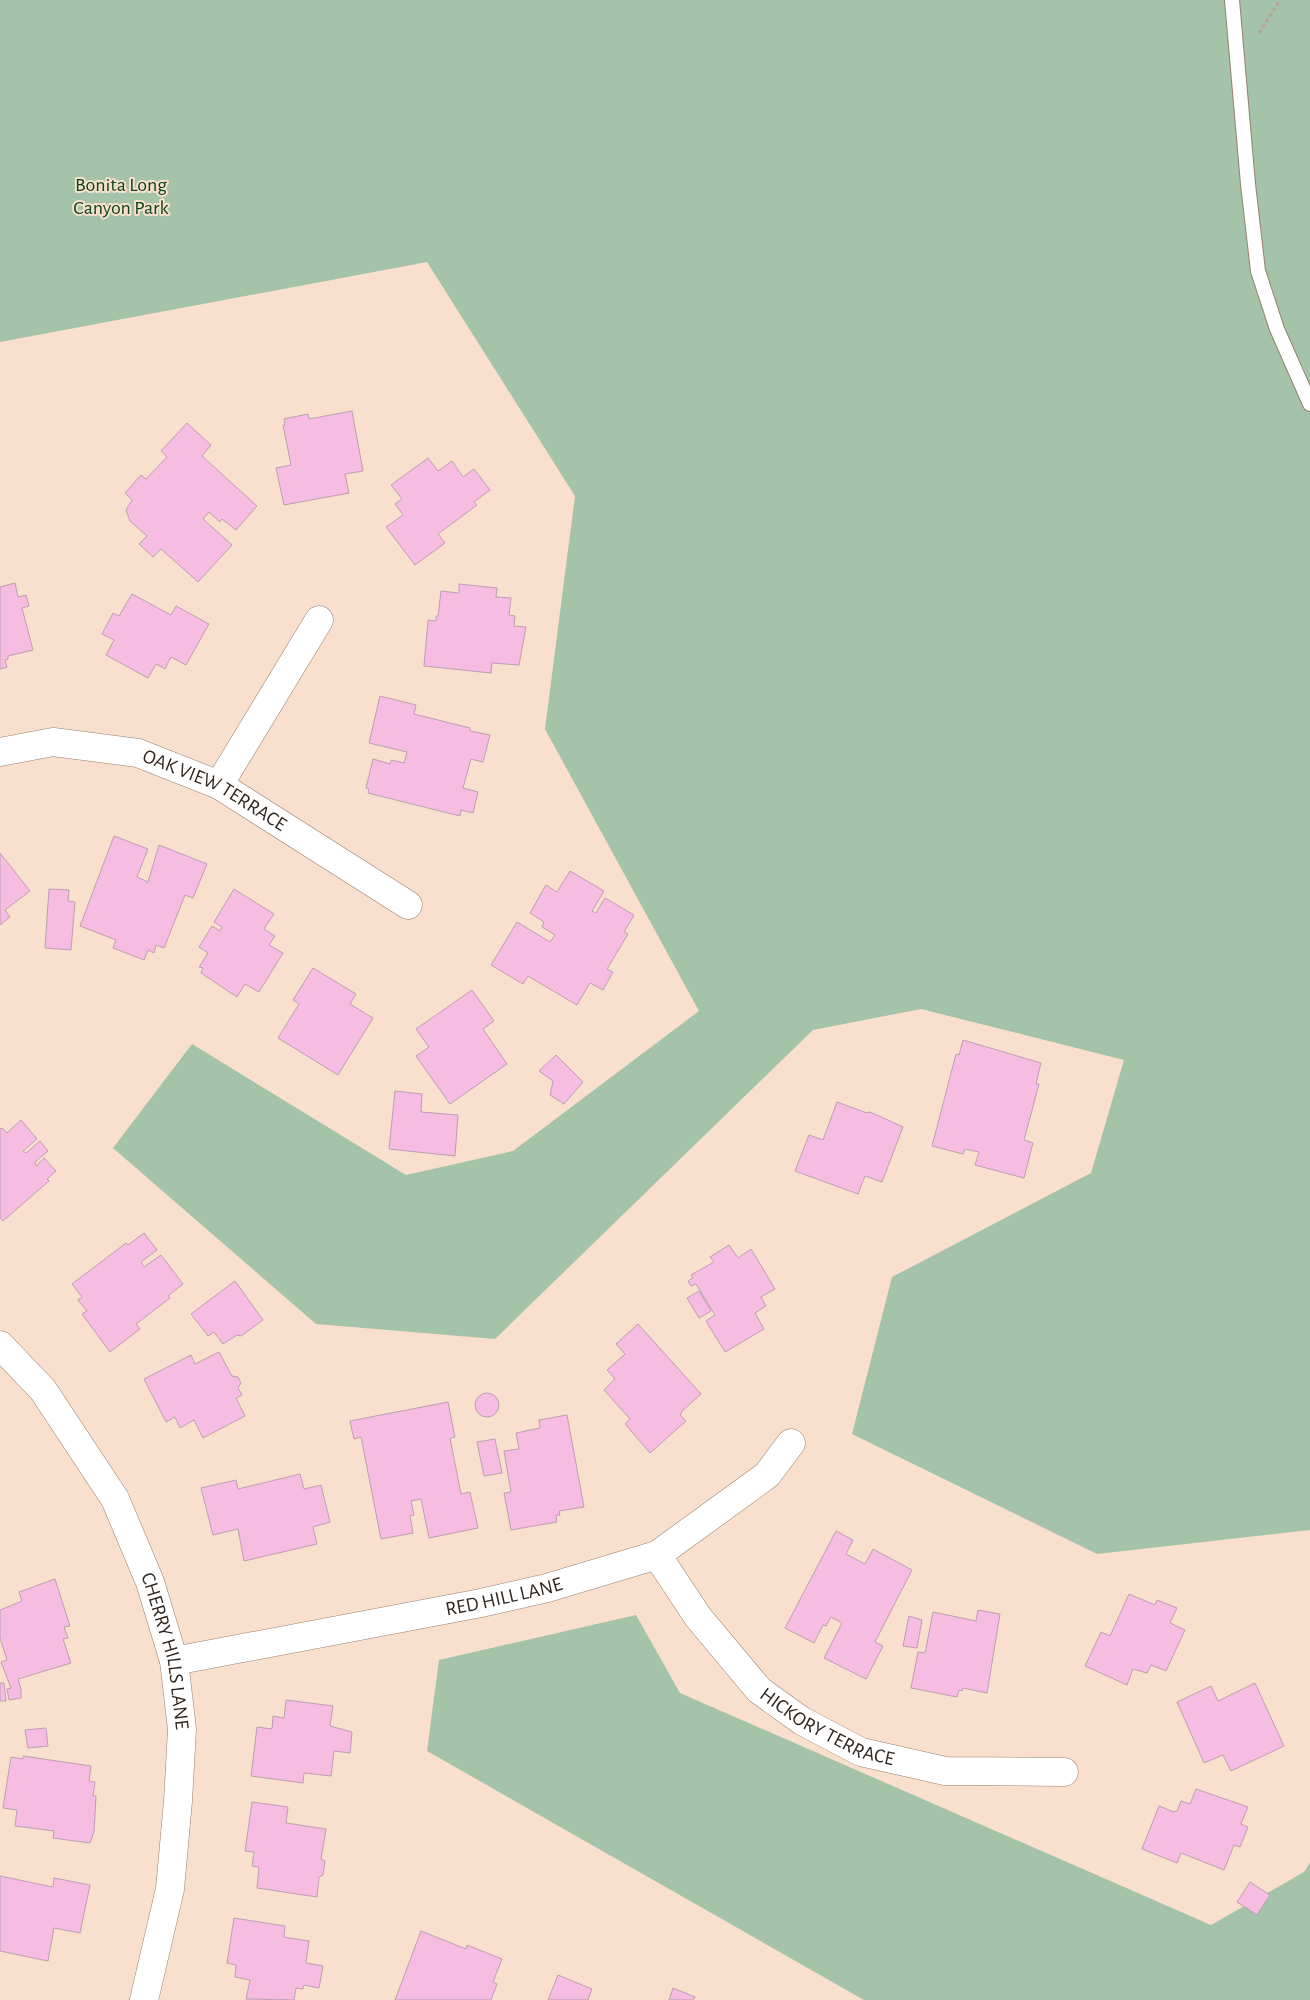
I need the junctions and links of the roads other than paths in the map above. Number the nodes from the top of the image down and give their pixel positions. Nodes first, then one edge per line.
1 (1232, 0) edge
2 (1310, 404) edge
3 (319, 620) dead end
4 (0, 752) edge
5 (219, 785) junction
6 (408, 905) dead end
7 (0, 1345) edge
8 (791, 1443) dead end
9 (657, 1555) junction
10 (174, 1661) junction
11 (1064, 1772) dead end
12 (144, 2000) edge

1 - 2 lane
3 - 5 street
4 - 5 street, OAK VIEW TERRACE
5 - 6 street, OAK VIEW TERRACE
7 - 10 street, CHERRY HILLS LANE
8 - 9 street, RED HILL LANE
9 - 10 street, RED HILL LANE
9 - 11 street, HICKORY TERRACE
10 - 12 street, CHERRY HILLS LANE

